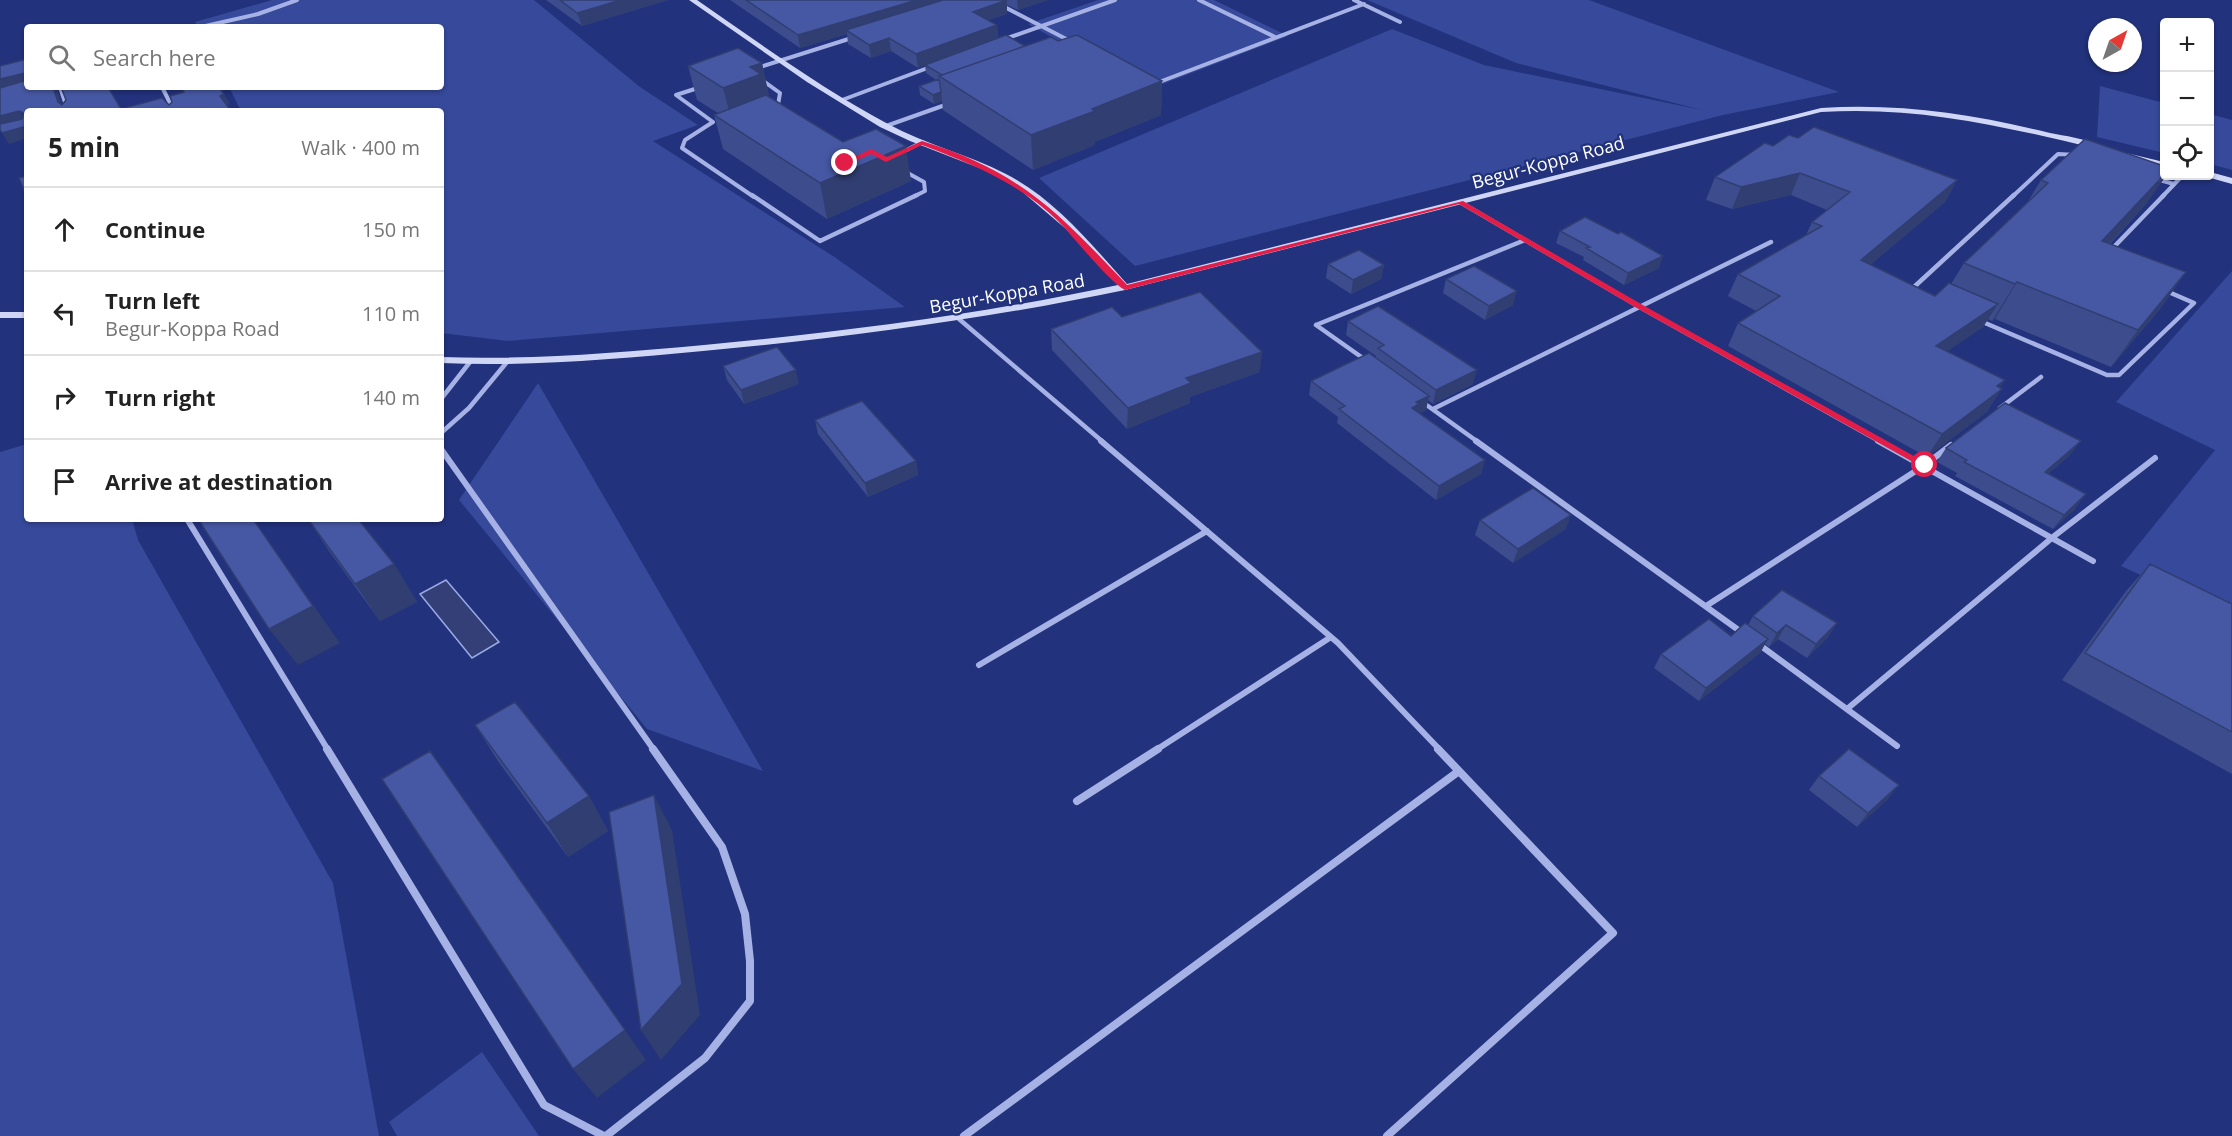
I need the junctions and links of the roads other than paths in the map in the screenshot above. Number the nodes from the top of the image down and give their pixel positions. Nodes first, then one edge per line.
1 (297, 0) edge
2 (692, 0) edge
3 (991, 0) edge
4 (1114, 0) edge
5 (1199, 0) edge
6 (1354, 0) edge
7 (1364, 4) junction
8 (1400, 22) dead end
9 (214, 24) edge
10 (1040, 25) junction
11 (859, 36) edge
12 (1275, 38) junction
13 (996, 42) edge
14 (1080, 47) edge
15 (780, 60) junction
16 (941, 63) edge
17 (708, 85) edge
18 (1149, 86) edge
19 (61, 90) edge
20 (164, 90) edge
21 (842, 100) junction
22 (950, 103) edge
23 (67, 108) edge
24 (172, 108) edge
25 (778, 122) edge
26 (886, 126) junction
27 (922, 142) junction
28 (2106, 149) edge
29 (2117, 152) edge
30 (896, 155) edge
31 (2080, 156) edge
32 (2160, 163) edge
33 (896, 165) edge
34 (2214, 176) edge
35 (2153, 178) edge
36 (2178, 180) edge
37 (2232, 181) edge
38 (2174, 184) junction
39 (1460, 202) junction
40 (1525, 240) junction
41 (1771, 242) dead end
42 (2103, 259) edge
43 (1125, 287) junction
44 (2158, 288) edge
45 (1924, 296) edge
46 (1638, 306) junction
47 (0, 315) edge
48 (24, 315) edge
49 (1967, 315) edge
50 (959, 320) junction
51 (444, 360) edge
52 (470, 362) junction
53 (507, 362) junction
54 (1374, 367) edge
55 (2041, 377) dead end
56 (444, 395) edge
57 (1413, 395) edge
58 (1433, 409) junction
59 (1996, 411) edge
60 (444, 430) edge
61 (1961, 438) edge
62 (444, 453) edge
63 (2155, 458) dead end
64 (1925, 465) junction
65 (189, 522) edge
66 (1207, 531) junction
67 (2053, 537) junction
68 (2094, 561) dead end
69 (1706, 606) junction
70 (1331, 637) junction
71 (979, 664) dead end
72 (1847, 709) junction
73 (1897, 746) dead end
74 (1459, 771) junction
75 (1077, 801) dead end
76 (605, 1136) edge
77 (964, 1136) edge
78 (1387, 1136) edge

1 - 9 street
2 - 15 main road
3 - 10 street
4 - 10 street
5 - 12 street
6 - 7 street
7 - 8 street
7 - 12 street
10 - 13 street
10 - 14 street
11 - 15 street
12 - 18 street
15 - 21 main road
15 - 25 street
16 - 21 street
17 - 33 street
19 - 23 street
20 - 24 street
21 - 26 main road
22 - 26 street
26 - 27 main road
27 - 30 street
27 - 43 main road
28 - 39 main road, Begur-Koppa Road
29 - 32 main road
31 - 45 street
34 - 37 main road
35 - 38 street
36 - 38 street
38 - 42 street
39 - 40 street
39 - 43 main road, Begur-Koppa Road
40 - 46 street
40 - 54 street
41 - 46 street
43 - 50 main road, Begur-Koppa Road
44 - 49 street
46 - 58 street
46 - 64 street
47 - 48 main road
50 - 53 main road, Begur-Koppa Road
50 - 66 street
51 - 52 main road, Begur-Koppa Road
52 - 53 main road, Begur-Koppa Road
52 - 56 street
53 - 60 street
55 - 59 street
57 - 58 street
58 - 69 street
61 - 64 street
62 - 76 street
63 - 67 street
64 - 67 street
64 - 69 street
65 - 76 street
66 - 70 street
66 - 71 street
67 - 68 street
67 - 72 street
69 - 72 street
70 - 74 street
70 - 75 street
72 - 73 street
74 - 77 street
74 - 78 street

